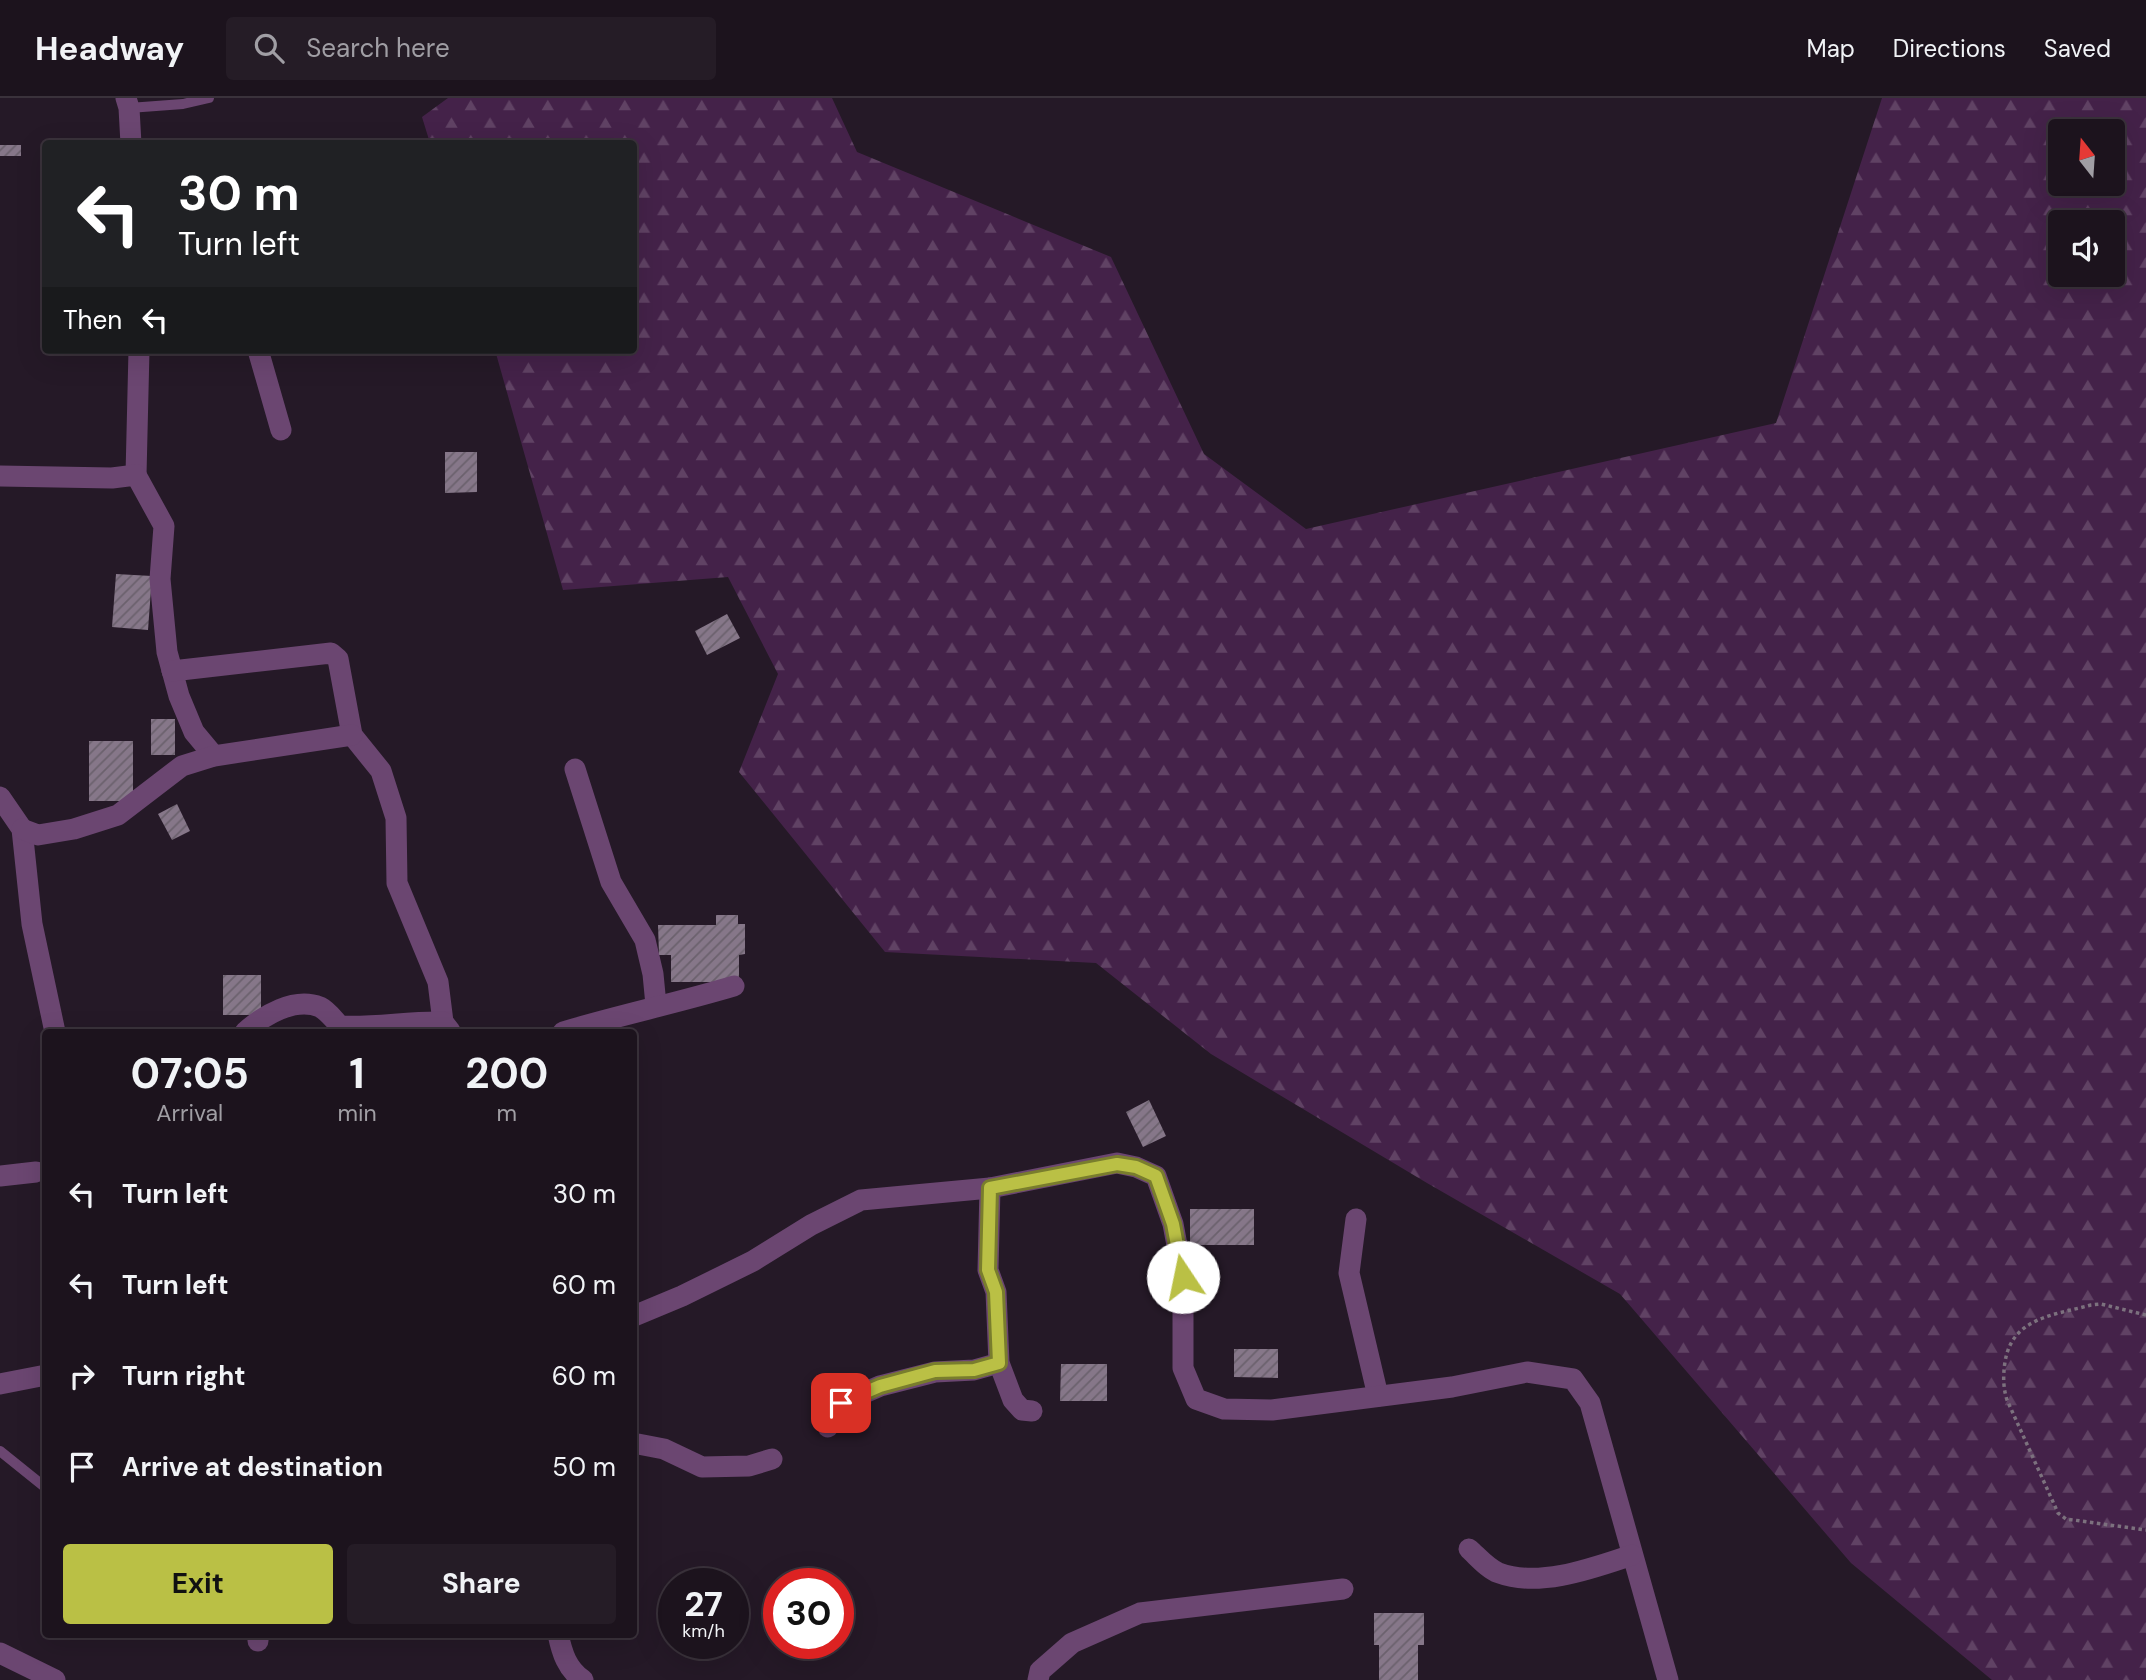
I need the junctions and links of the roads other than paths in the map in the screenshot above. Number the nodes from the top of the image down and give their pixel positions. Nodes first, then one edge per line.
1 (209, 98) edge
2 (127, 103) edge
3 (131, 140) edge
4 (139, 354) edge
5 (259, 354) edge
6 (281, 430) dead end
7 (136, 475) junction
8 (0, 476) edge
9 (172, 671) junction
10 (352, 735) junction
11 (214, 756) junction
12 (575, 769) dead end
13 (0, 797) edge
14 (22, 829) junction
15 (734, 986) dead end
16 (656, 1005) junction
17 (447, 1027) edge
18 (54, 1029) edge
19 (248, 1029) edge
20 (338, 1029) edge
21 (573, 1029) edge
22 (36, 1172) dead end
23 (0, 1176) edge
24 (990, 1188) junction
25 (1356, 1219) dead end
26 (637, 1316) edge
27 (999, 1363) junction
28 (42, 1377) edge
29 (0, 1384) edge
30 (1378, 1396) junction
31 (1032, 1411) dead end
32 (828, 1427) dead end
33 (637, 1443) edge
34 (0, 1451) edge
35 (772, 1460) dead end
36 (42, 1485) edge
37 (1469, 1549) dead end
38 (1632, 1555) junction
39 (1343, 1589) dead end
40 (559, 1638) edge
41 (0, 1653) edge
42 (55, 1680) edge
43 (583, 1680) edge
44 (1038, 1680) edge
45 (1668, 1680) edge

1 - 2 lane
2 - 3 street
4 - 7 street
5 - 6 street
7 - 8 street
7 - 9 street
9 - 10 street
9 - 11 street
10 - 11 street
10 - 17 street
11 - 14 street
12 - 16 street
13 - 14 street
14 - 18 street
15 - 16 street
16 - 21 street
17 - 20 street
19 - 20 street
22 - 23 street
24 - 26 street
24 - 27 street
24 - 30 street
25 - 30 street
27 - 31 street
27 - 32 street
28 - 29 street
30 - 38 street
33 - 35 street
34 - 36 lane
37 - 38 street
38 - 45 street
39 - 44 street
40 - 43 street
41 - 42 street

